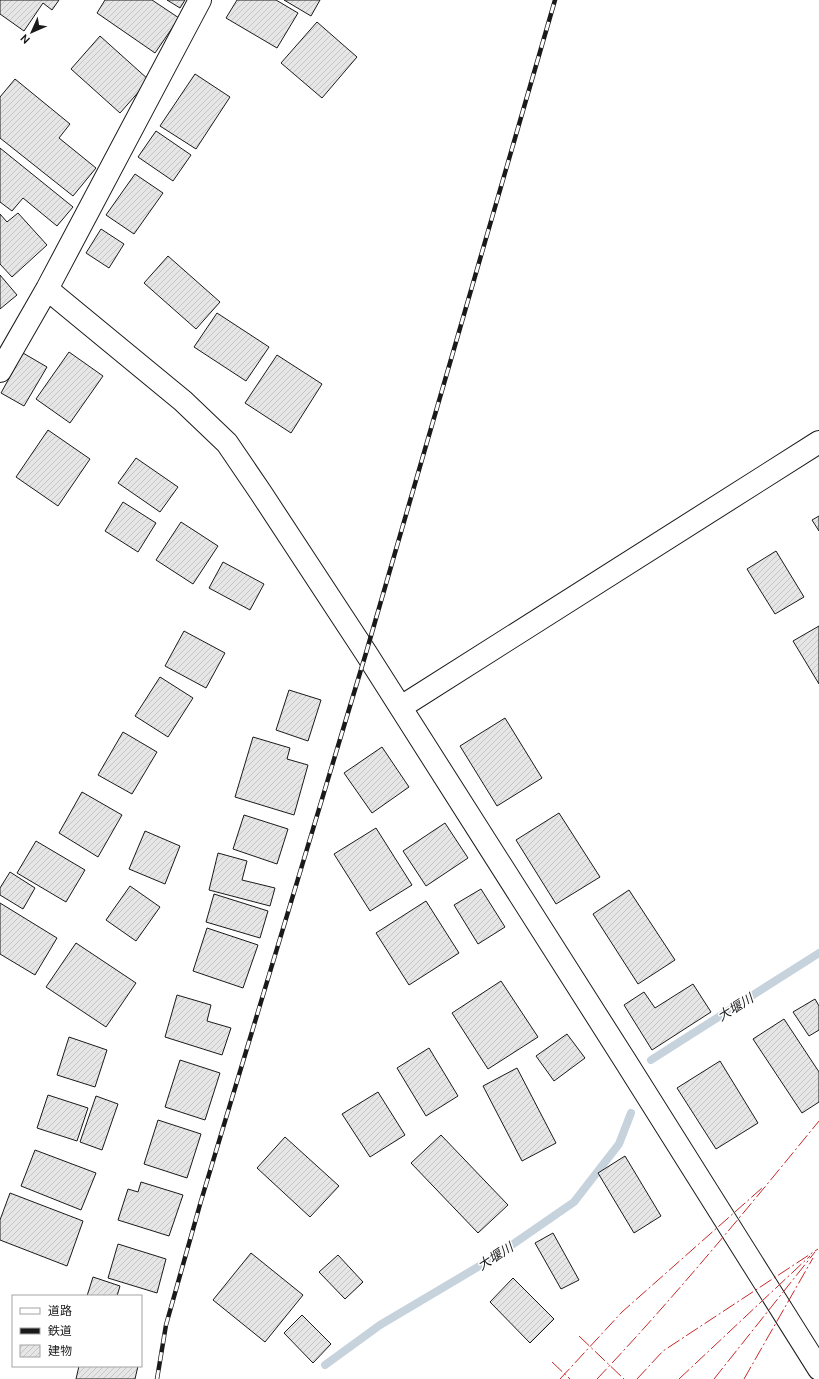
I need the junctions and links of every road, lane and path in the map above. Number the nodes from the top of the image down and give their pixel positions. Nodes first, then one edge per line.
1 (200, 0) edge
2 (47, 289) junction
3 (0, 371) edge
4 (819, 442) edge
5 (401, 707) junction
6 (819, 1369) edge

1 - 2 street
2 - 3 street
2 - 5 street
4 - 5 street
5 - 6 street

